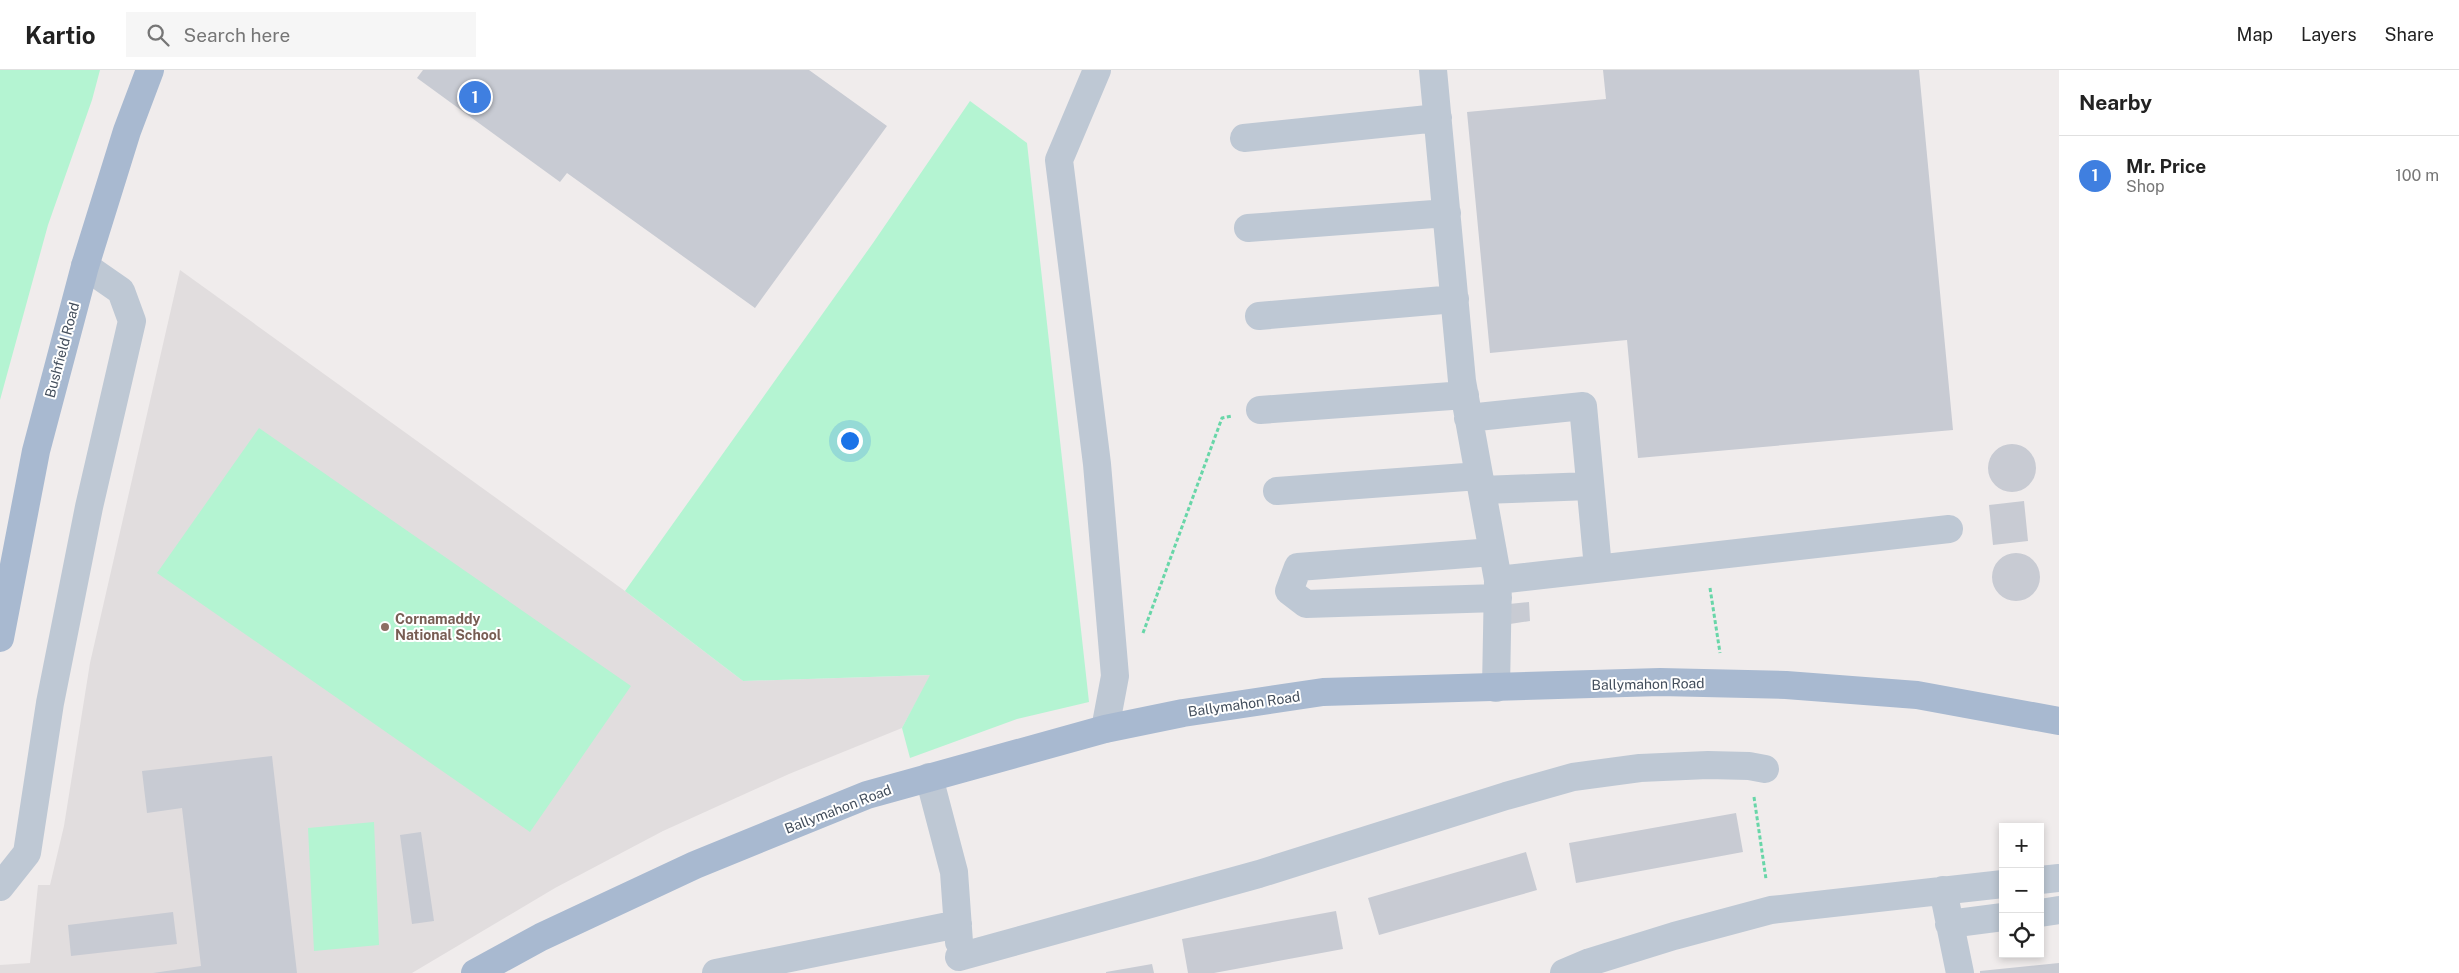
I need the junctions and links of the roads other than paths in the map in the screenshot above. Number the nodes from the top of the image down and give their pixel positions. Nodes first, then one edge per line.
1 (150, 70) edge
2 (1097, 70) edge
3 (1433, 70) edge
4 (1438, 118) junction
5 (1244, 138) dead end
6 (1447, 213) junction
7 (1248, 228) dead end
8 (85, 266) junction
9 (1455, 299) junction
10 (1259, 316) dead end
11 (1467, 406) junction
12 (1260, 410) road end
13 (1480, 483) junction
14 (1590, 486) junction
15 (1276, 491) dead end
16 (1949, 529) dead end
17 (1492, 552) junction
18 (1598, 568) junction
19 (1498, 589) junction
20 (0, 638) edge
21 (1496, 688) junction
22 (2059, 721) edge
23 (1105, 730) junction
24 (1757, 767) road end
25 (929, 777) junction
26 (2059, 878) edge
27 (2044, 880) edge
28 (1999, 884) edge
29 (0, 887) edge
30 (1943, 890) junction
31 (2059, 910) edge
32 (2044, 912) edge
33 (1999, 918) edge
34 (958, 924) junction
35 (1949, 924) junction
36 (959, 965) edge
37 (475, 973) edge
38 (716, 973) edge
39 (1564, 973) edge
40 (1960, 973) edge

1 - 8 main road, Bushfield Road
2 - 23 street
3 - 4 street
4 - 5 street
4 - 6 street
6 - 7 street
6 - 9 street
8 - 20 main road, Bushfield Road
8 - 29 street
9 - 10 street
9 - 11 street
11 - 12 street
11 - 13 street
11 - 14 street
13 - 14 street
13 - 15 street
13 - 17 street
14 - 18 street
16 - 18 street
17 - 19 street
17 - 19 street
18 - 19 street
19 - 21 street
21 - 22 main road, Ballymahon Road
21 - 23 main road, Ballymahon Road
23 - 25 main road, Ballymahon Road
24 - 36 street
25 - 34 street
25 - 37 main road, Ballymahon Road
26 - 27 street
28 - 30 street
30 - 35 street
30 - 39 street
31 - 32 street
33 - 35 street
34 - 36 street
34 - 38 street
35 - 40 street

